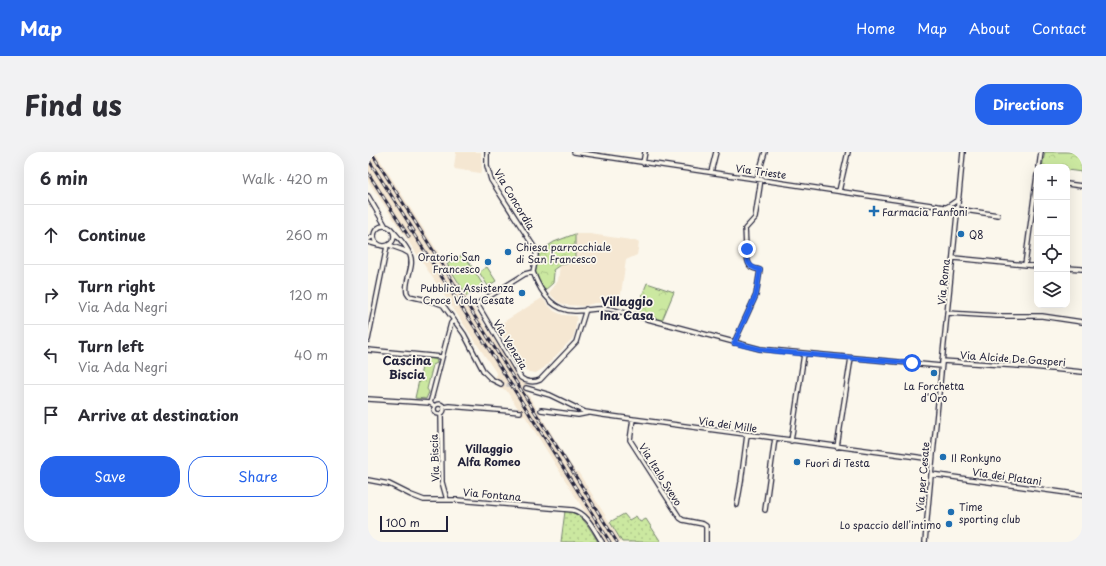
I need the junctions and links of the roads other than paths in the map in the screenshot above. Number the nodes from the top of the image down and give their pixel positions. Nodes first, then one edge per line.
1 (488, 152) edge
2 (574, 152) edge
3 (604, 152) edge
4 (645, 152) edge
5 (716, 152) edge
6 (765, 152) edge
7 (848, 152) edge
8 (963, 152) edge
9 (1041, 152) edge
10 (603, 157) junction
11 (643, 162) junction
12 (1039, 164) edge
13 (711, 172) junction
14 (759, 179) junction
15 (1070, 184) edge
16 (1082, 186) edge
17 (839, 191) junction
18 (368, 196) edge
19 (959, 199) junction
20 (1034, 200) edge
21 (947, 207) junction
22 (958, 209) junction
23 (998, 215) dead end
24 (385, 225) junction
25 (393, 231) junction
26 (374, 236) junction
27 (368, 239) edge
28 (368, 242) edge
29 (379, 245) junction
30 (388, 245) junction
31 (410, 254) junction
32 (954, 258) junction
33 (1025, 265) junction
34 (1034, 266) edge
35 (1070, 268) edge
36 (1082, 269) edge
37 (533, 272) junction
38 (586, 309) junction
39 (948, 313) junction
40 (454, 320) junction
41 (1082, 322) edge
42 (368, 340) edge
43 (734, 343) junction
44 (368, 350) edge
45 (804, 354) junction
46 (442, 357) junction
47 (851, 358) junction
48 (942, 361) junction
49 (941, 366) junction
50 (1082, 372) edge
51 (501, 384) tunnel mouth
52 (526, 388) tunnel mouth
53 (368, 399) edge
54 (430, 403) junction
55 (435, 406) junction
56 (444, 408) junction
57 (542, 410) dead end
58 (520, 412) dead end
59 (589, 413) junction
60 (441, 414) junction
61 (936, 414) joint
62 (633, 419) junction
63 (746, 435) junction
64 (774, 438) junction
65 (791, 441) junction
66 (837, 447) junction
67 (932, 459) junction
68 (931, 474) junction
69 (368, 480) edge
70 (1082, 494) edge
71 (448, 500) junction
72 (737, 505) dead end
73 (765, 510) dead end
74 (602, 542) edge
75 (706, 542) edge
76 (925, 542) edge

1 - 37 street, Via Concordia
2 - 10 street, Via Trieste
3 - 10 street
4 - 11 street
5 - 13 street
6 - 14 street
7 - 17 street
8 - 19 street, Via Roma
9 - 12 street
10 - 11 street, Via Trieste
11 - 13 street, Via Trieste
13 - 14 street, Via Trieste
14 - 17 street, Via Trieste
14 - 43 street
15 - 16 street
17 - 21 street, Via Trieste
18 - 24 street
19 - 21 street
19 - 22 street, Via Roma
20 - 33 street
21 - 22 street, Via Trieste
22 - 23 street, Via Trieste
22 - 32 street, Via Roma
24 - 25 street
24 - 26 street
25 - 30 street
25 - 31 street
26 - 27 street
26 - 29 street
28 - 29 street
29 - 30 street
30 - 31 street
30 - 42 street
31 - 40 street
32 - 33 street
32 - 39 street, Via Roma
33 - 34 street
35 - 36 street
37 - 38 street
37 - 38 street, Via Venezia
38 - 43 street
39 - 41 street
39 - 48 street, Via Roma
40 - 46 street
40 - 51 street
43 - 45 street
44 - 46 street
45 - 47 street
45 - 65 street
46 - 54 street
47 - 49 street
47 - 66 street
48 - 49 street, Via Roma
48 - 50 street, Via Alcide De Gasperi
49 - 61 street, Via Roma
52 - 59 street, Via dei Mille
53 - 54 street
54 - 55 street
55 - 56 street
55 - 60 street
56 - 58 street
56 - 60 street
57 - 59 street
59 - 62 street, Via dei Mille
60 - 71 street, Via Biscia
61 - 67 street, Via per Cesate
62 - 63 street, Via dei Mille
62 - 75 street, Via Italo Svevo
63 - 64 street, Via dei Mille
63 - 72 street
64 - 65 street, Via dei Mille
64 - 73 street
65 - 66 street, Via dei Mille
66 - 67 street, Via dei Mille
67 - 68 street, Via per Cesate
68 - 70 street, Via dei Platani
68 - 76 street, Via per Cesate
69 - 71 street, Via Fontana
71 - 74 street, Via Fontana

